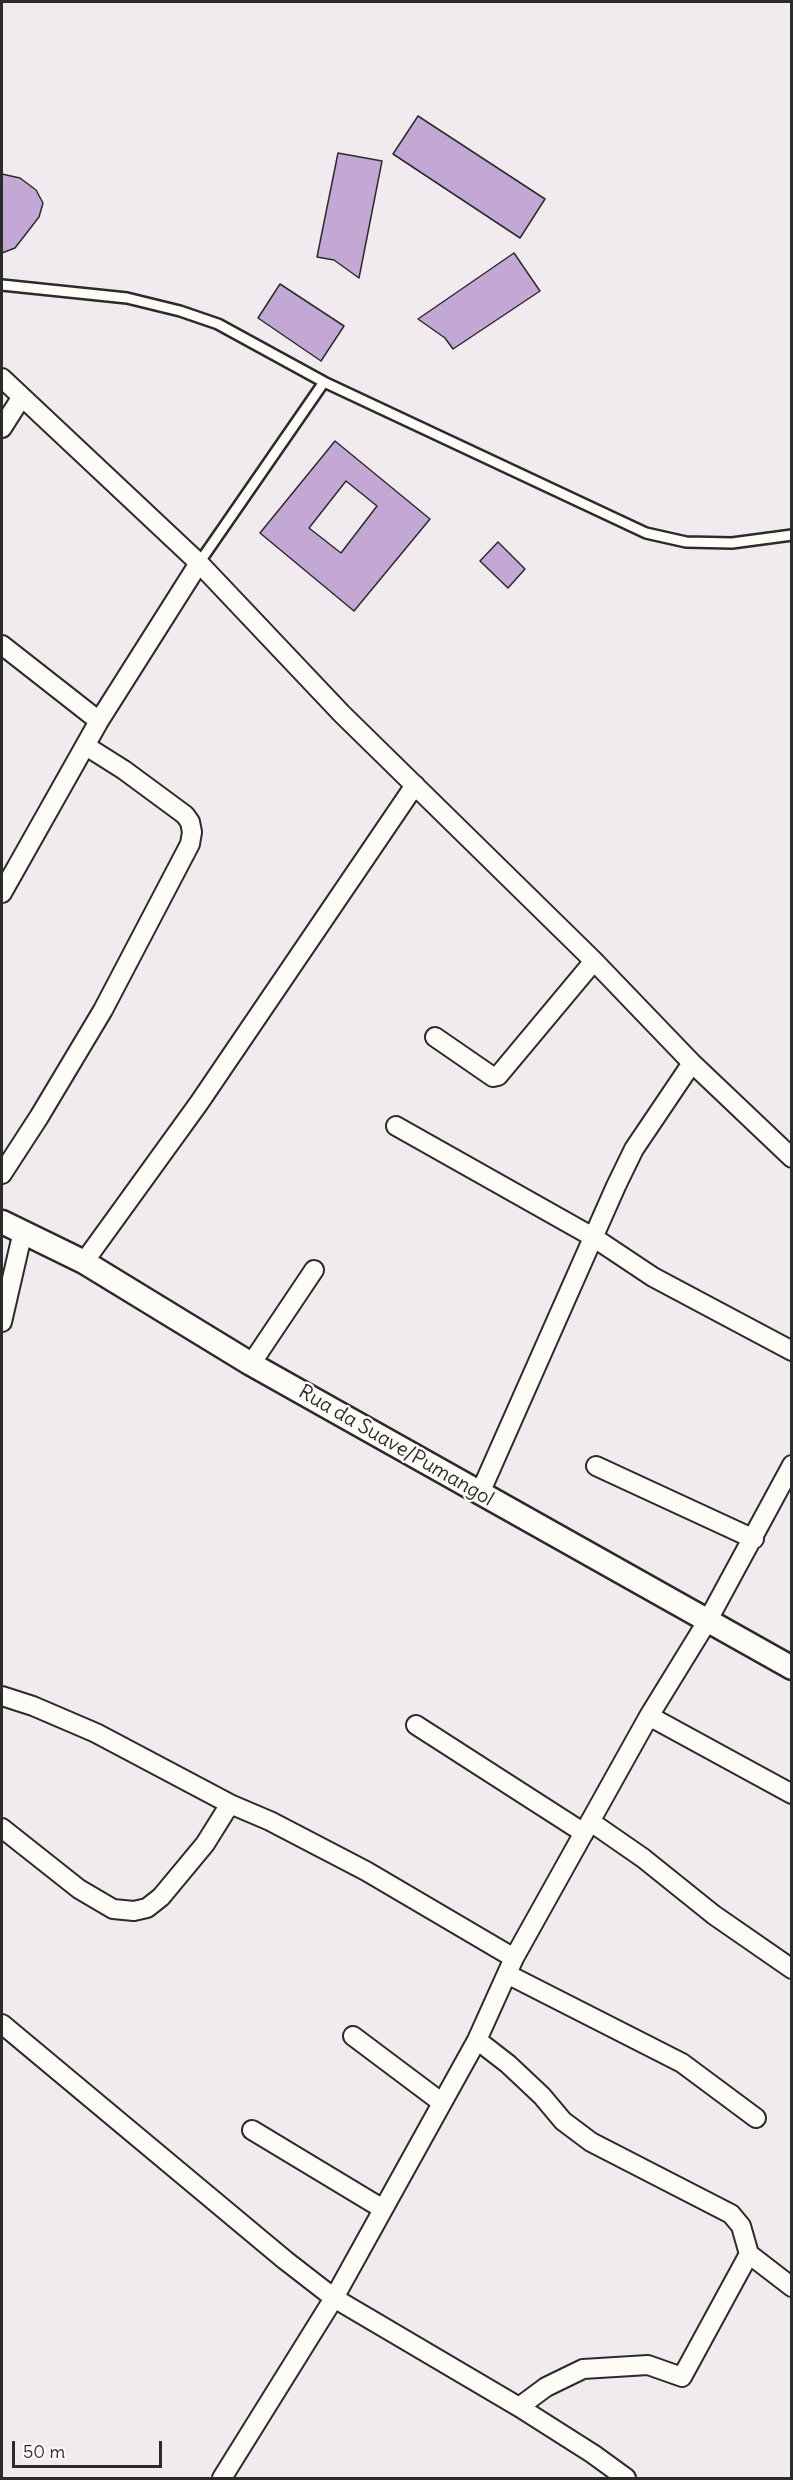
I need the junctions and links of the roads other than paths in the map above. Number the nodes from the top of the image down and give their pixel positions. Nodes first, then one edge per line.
1 (2, 285) edge
2 (2, 378) edge
3 (324, 382) junction
4 (21, 398) junction
5 (2, 428) edge
6 (792, 535) edge
7 (199, 563) junction
8 (2, 645) edge
9 (99, 721) junction
10 (86, 746) junction
11 (415, 785) junction
12 (2, 893) edge
13 (594, 961) junction
14 (435, 1037) dead end
15 (692, 1063) junction
16 (396, 1126) dead end
17 (792, 1158) edge
18 (2, 1174) edge
19 (2, 1221) edge
20 (23, 1230) junction
21 (593, 1237) junction
22 (84, 1262) junction
23 (314, 1270) dead end
24 (2, 1322) edge
25 (792, 1351) edge
26 (252, 1364) junction
27 (792, 1465) edge
28 (596, 1466) dead end
29 (480, 1494) junction
30 (754, 1539) junction
31 (708, 1620) junction
32 (792, 1668) edge
33 (2, 1696) edge
34 (649, 1716) junction
35 (416, 1725) dead end
36 (792, 1794) edge
37 (230, 1804) junction
38 (587, 1827) junction
39 (2, 1828) edge
40 (510, 1966) junction
41 (792, 1969) edge
42 (2, 2024) edge
43 (353, 2036) dead end
44 (477, 2040) junction
45 (441, 2102) junction
46 (756, 2118) dead end
47 (252, 2130) dead end
48 (383, 2209) junction
49 (749, 2254) junction
50 (792, 2287) edge
51 (334, 2298) junction
52 (519, 2407) junction
53 (222, 2478) edge
54 (626, 2478) edge

1 - 3 lane
2 - 4 street
3 - 6 lane
3 - 7 lane
4 - 5 street
4 - 7 street
7 - 9 street
7 - 11 street
8 - 9 street
9 - 10 street
10 - 12 street
10 - 18 street
11 - 13 street
11 - 22 street
13 - 14 street
13 - 15 street
15 - 17 street
15 - 21 street
16 - 21 street
19 - 20 street, Rua da Suave/Pumangol
20 - 22 street, Rua da Suave/Pumangol
20 - 24 street
21 - 25 street
21 - 29 street
22 - 26 street, Rua da Suave/Pumangol
23 - 26 street
26 - 29 street, Rua da Suave/Pumangol
27 - 30 street
28 - 30 street
29 - 31 street, Rua da Suave/Pumangol
30 - 31 street
31 - 32 street, Rua da Suave/Pumangol
31 - 34 street
33 - 37 street
34 - 36 street
34 - 38 street
35 - 38 street
37 - 39 street
37 - 40 street
38 - 40 street
38 - 41 street
40 - 44 street
40 - 46 street
42 - 51 street
43 - 45 street
44 - 45 street
44 - 49 street
45 - 48 street
47 - 48 street
48 - 51 street
49 - 50 street
49 - 52 street
51 - 52 street
51 - 53 street
52 - 54 street

